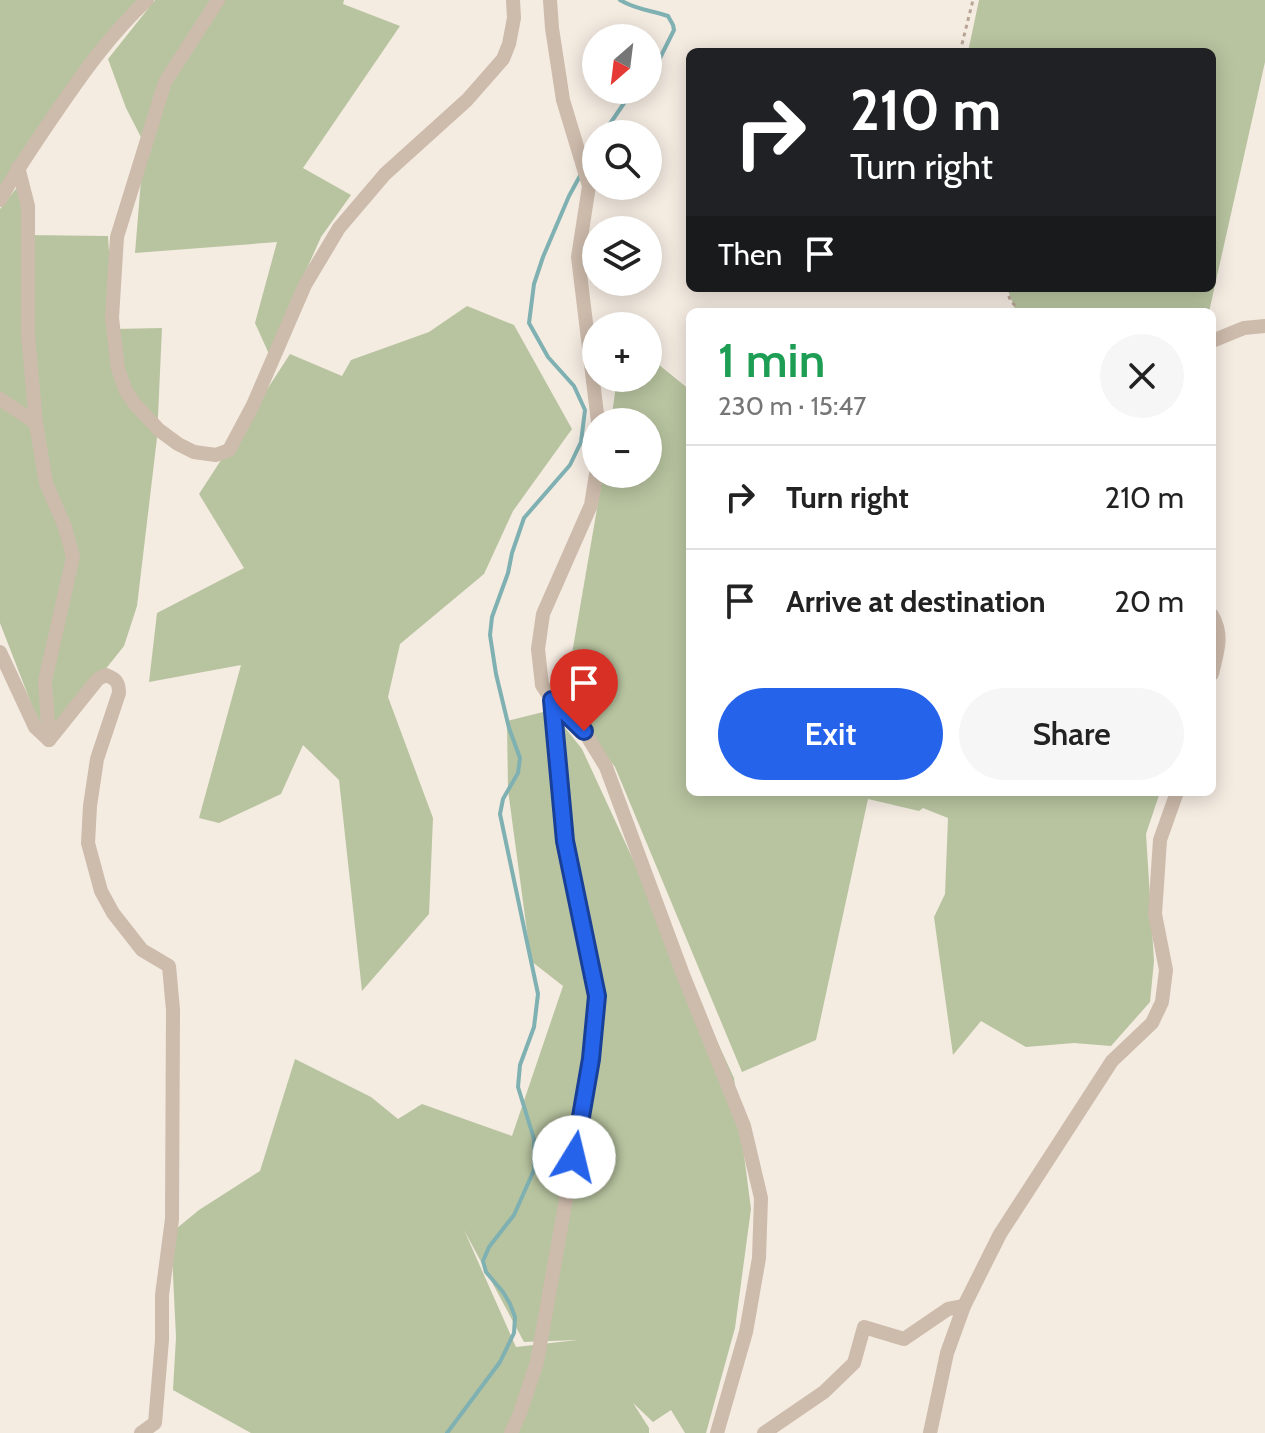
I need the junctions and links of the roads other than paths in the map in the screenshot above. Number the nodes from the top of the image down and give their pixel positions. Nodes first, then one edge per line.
1 (147, 0) edge
2 (218, 0) edge
3 (513, 0) edge
4 (550, 0) edge
5 (18, 167) junction
6 (0, 200) edge
7 (1265, 326) edge
8 (1216, 339) edge
9 (0, 399) edge
10 (596, 408) edge
11 (36, 423) junction
12 (594, 488) edge
13 (1216, 622) edge
14 (0, 652) edge
15 (1216, 655) edge
16 (552, 700) junction
17 (49, 740) junction
18 (1176, 796) edge
19 (964, 1306) junction
20 (141, 1433) edge
21 (511, 1433) edge
22 (717, 1433) edge
23 (764, 1433) edge
24 (930, 1433) edge

1 - 5 street
2 - 3 street
4 - 10 street
5 - 6 street
5 - 11 street
7 - 8 street
9 - 11 street
11 - 17 street
12 - 16 street
13 - 15 street
14 - 17 street
16 - 21 street
16 - 22 street
17 - 20 street
18 - 19 street
19 - 23 street
19 - 24 street

